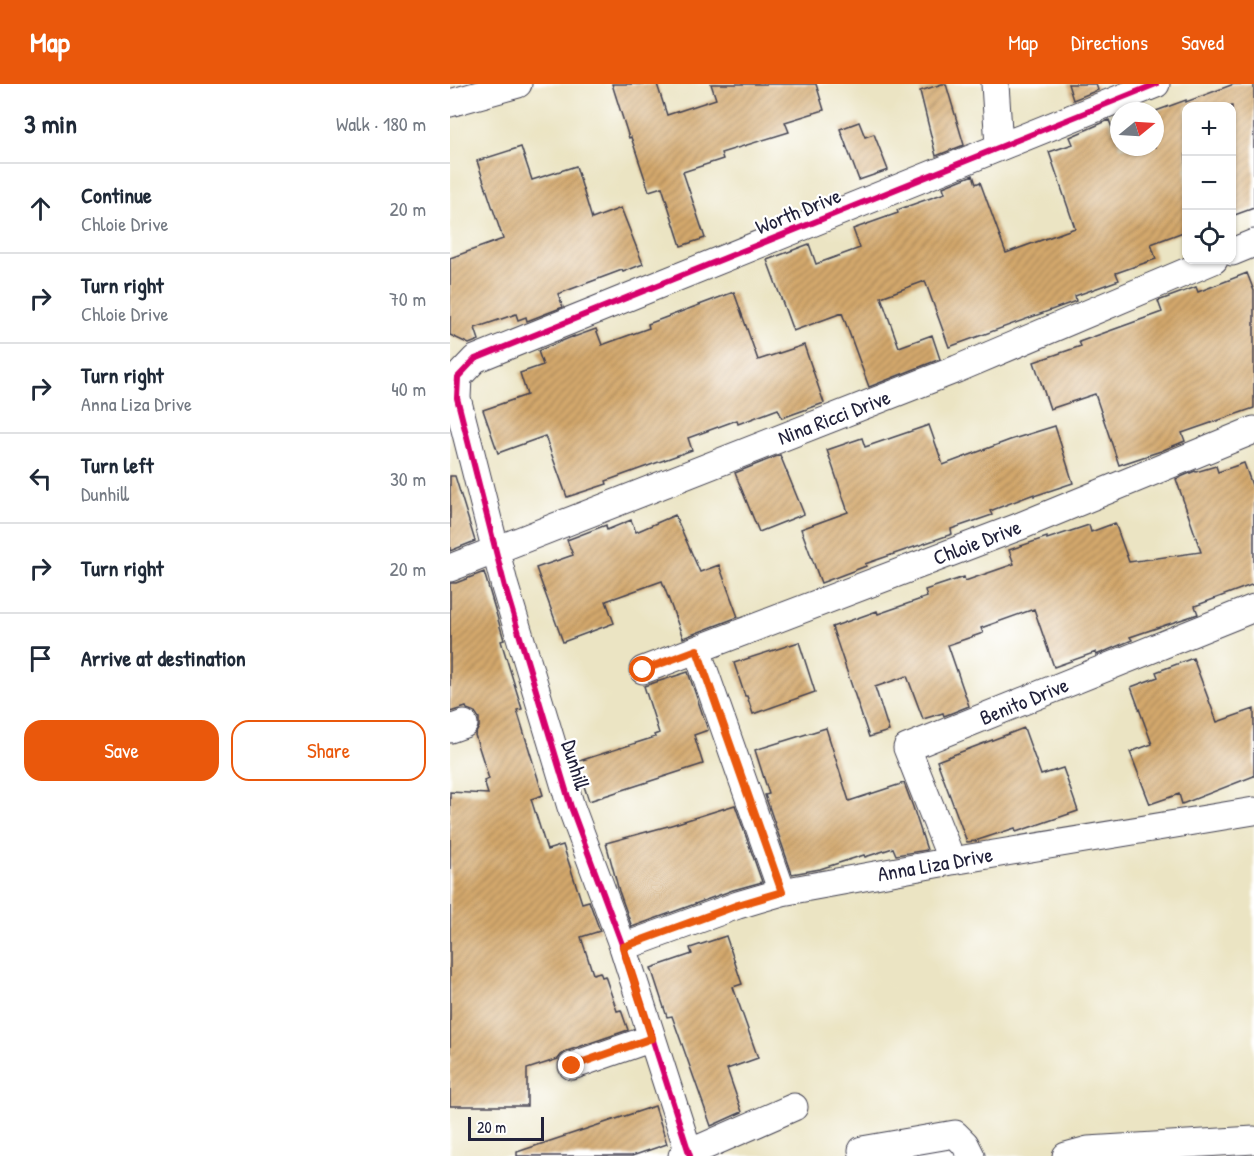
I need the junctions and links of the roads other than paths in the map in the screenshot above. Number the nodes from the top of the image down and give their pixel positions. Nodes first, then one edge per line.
1 (518, 84) edge
2 (995, 84) edge
3 (1156, 84) edge
4 (450, 103) edge
5 (999, 146) junction
6 (1205, 264) edge
7 (458, 377) joint
8 (1254, 429) edge
9 (496, 550) junction
10 (450, 568) edge
11 (1254, 609) edge
12 (697, 650) junction
13 (643, 670) dead end
14 (1254, 811) edge
15 (952, 861) junction
16 (782, 892) junction
17 (623, 947) junction
18 (652, 1038) junction
19 (572, 1066) dead end
20 (794, 1107) dead end
21 (1254, 1140) edge
22 (862, 1150) dead end
23 (687, 1155) edge
24 (971, 1156) edge
25 (1066, 1156) edge

1 - 4 street
2 - 5 street
3 - 5 street, Worth Drive
5 - 7 street, Worth Drive
6 - 9 street, Nina Ricci Drive
7 - 9 street, Dunhill
8 - 12 street, Chloie Drive
9 - 10 street, Nina Ricci Drive
9 - 17 street, Dunhill
11 - 15 street, Benito Drive
12 - 13 street, Chloie Drive
12 - 16 street
14 - 15 street, Anna Liza Drive
15 - 16 street, Anna Liza Drive
16 - 17 street, Anna Liza Drive
17 - 18 street, Dunhill
18 - 19 street
18 - 23 street, Dunhill
20 - 23 street
21 - 25 street
22 - 24 street

